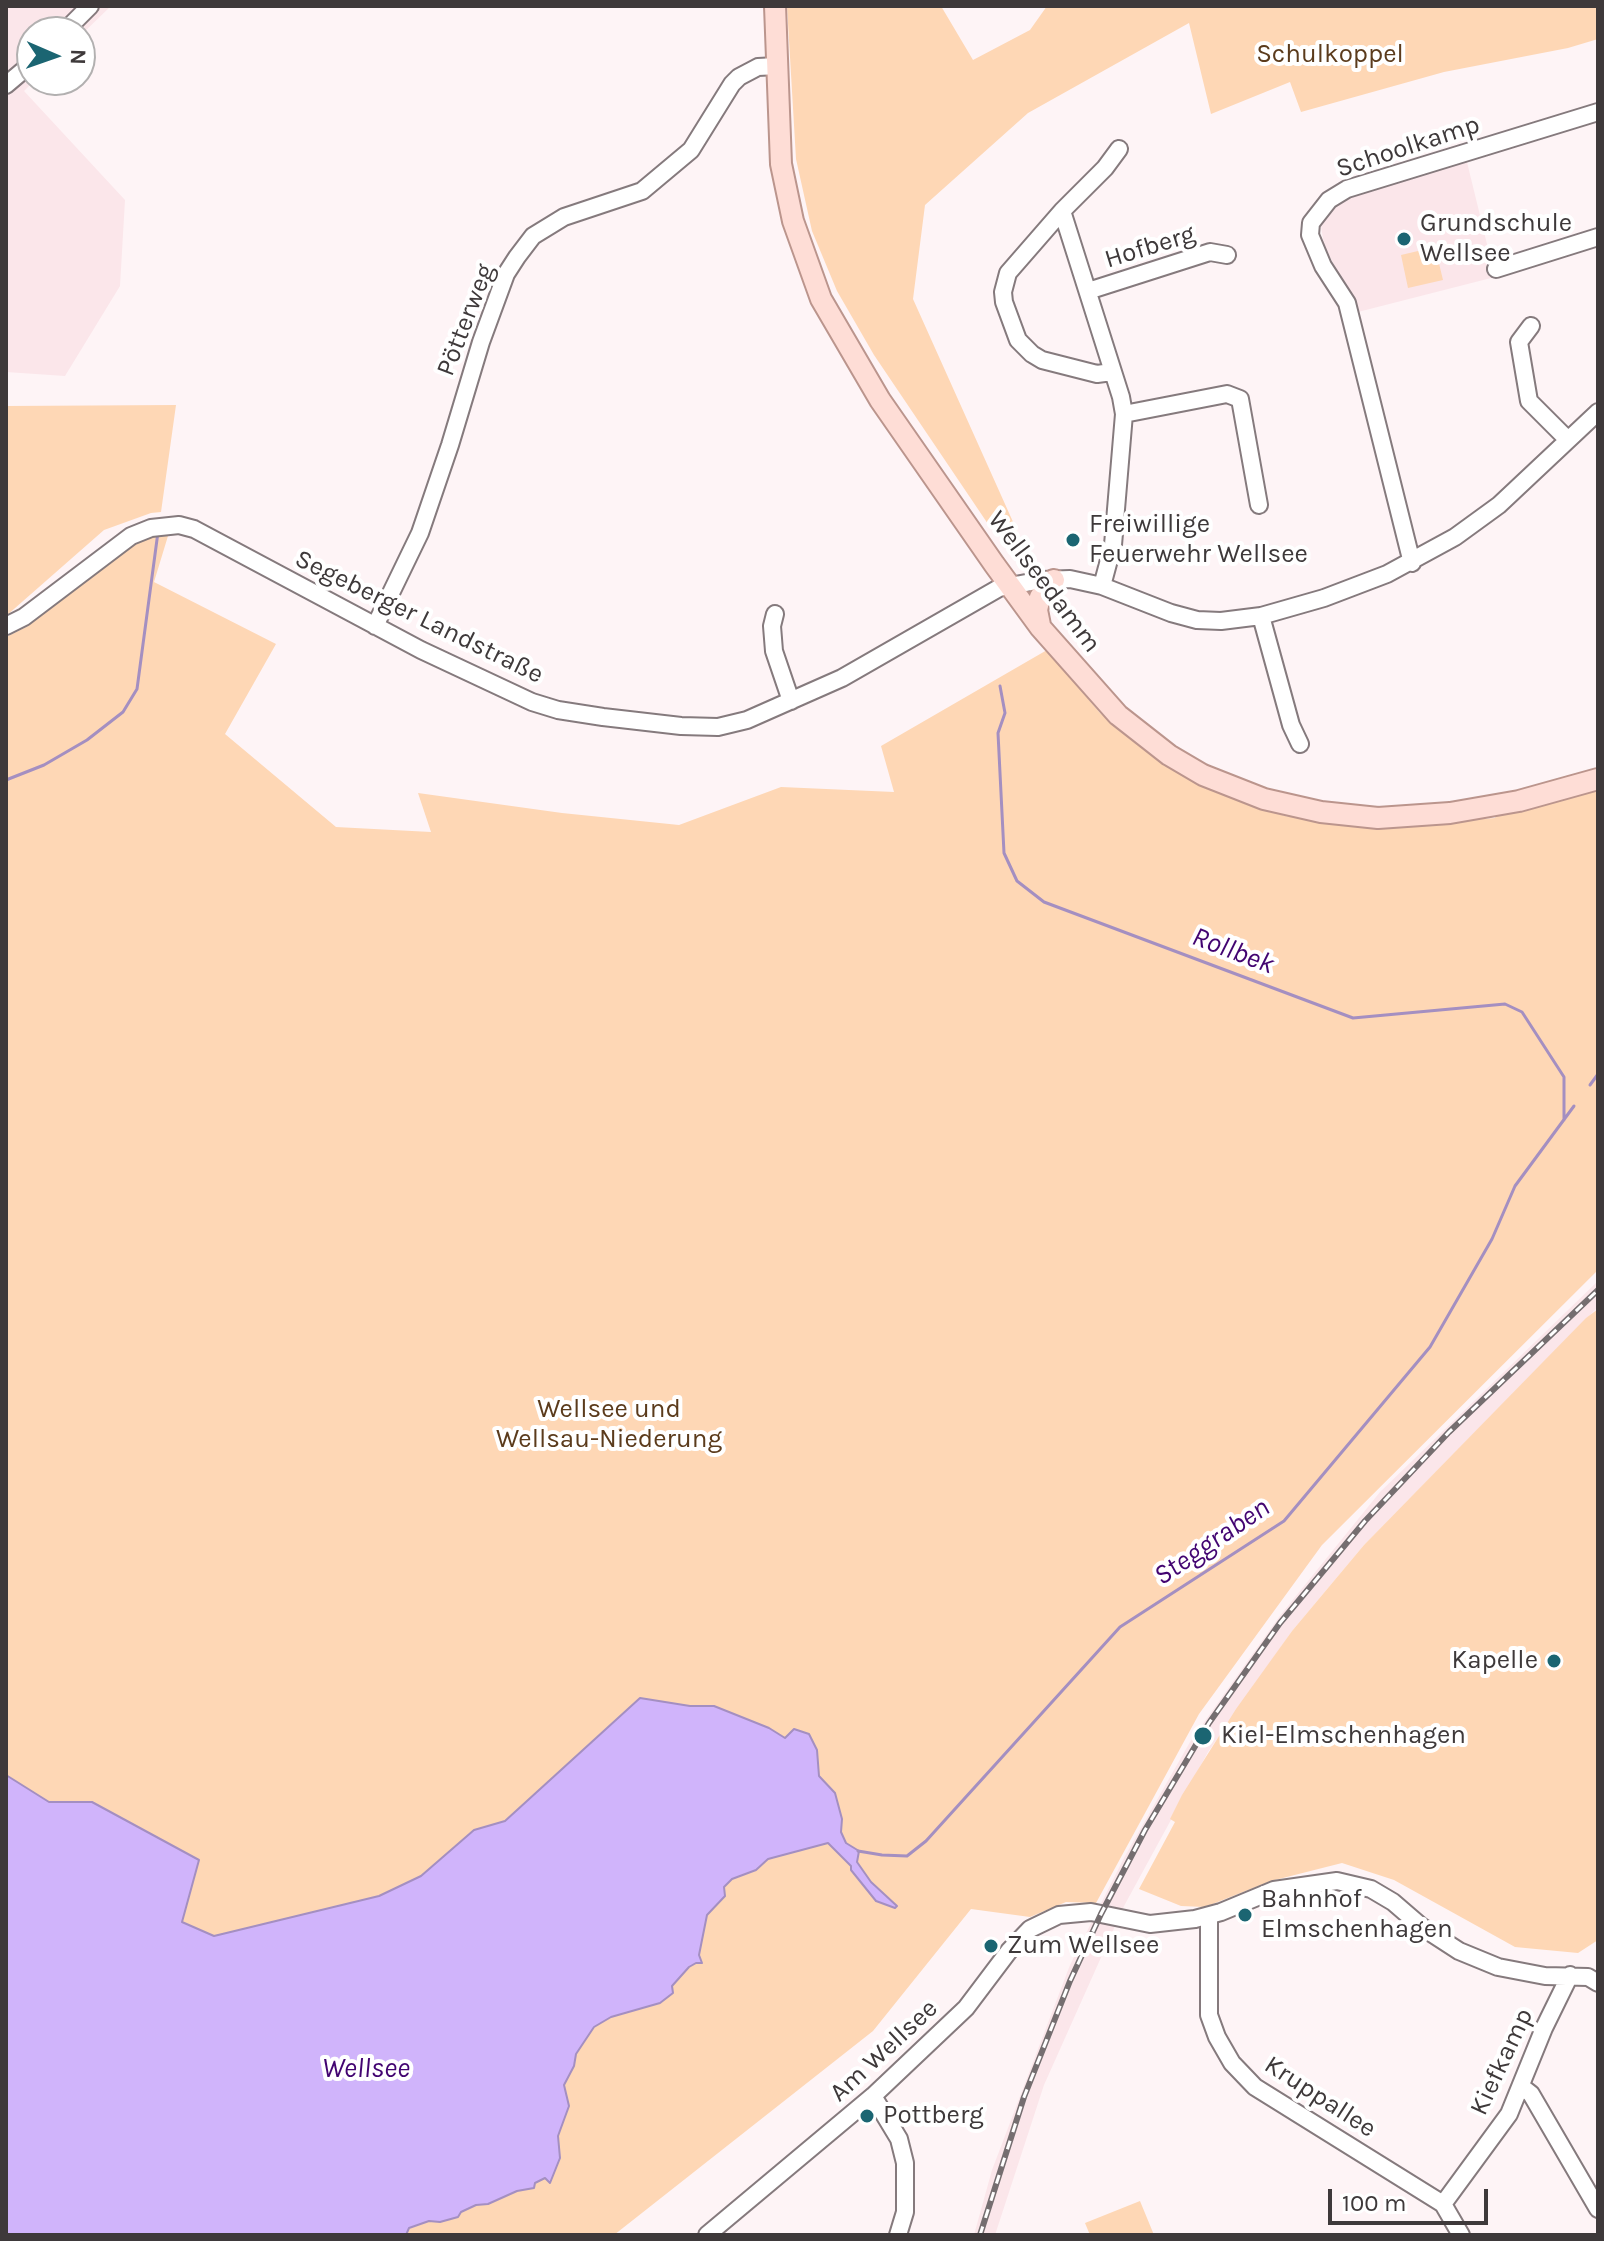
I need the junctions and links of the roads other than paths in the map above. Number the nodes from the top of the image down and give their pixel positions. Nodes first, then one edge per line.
1 (775, 6) edge
2 (777, 66) junction
3 (1598, 112) edge
4 (1119, 149) dead end
5 (1062, 211) junction
6 (1598, 237) edge
7 (1227, 255) dead end
8 (1496, 269) dead end
9 (1088, 291) junction
10 (1531, 326) dead end
11 (1112, 372) junction
12 (1598, 412) edge
13 (1124, 414) junction
14 (1568, 440) junction
15 (1259, 505) dead end
16 (1412, 563) junction
17 (1054, 580) junction
18 (1010, 585) junction
19 (1102, 586) junction
20 (775, 614) dead end
21 (1261, 616) junction
22 (6, 626) edge
23 (375, 626) junction
24 (1040, 627) junction
25 (791, 701) junction
26 (1300, 744) dead end
27 (1598, 779) edge
28 (1209, 1916) junction
29 (1570, 1975) junction
30 (1595, 1975) edge
31 (1522, 2087) junction
32 (873, 2096) junction
33 (1443, 2204) junction
34 (1598, 2209) edge
35 (707, 2235) edge
36 (898, 2235) edge
37 (1461, 2235) edge

1 - 2 main road, Wellseedamm
2 - 18 main road, Wellseedamm
2 - 23 street, Pötterweg
3 - 16 street, Schoolkamp
4 - 5 street
5 - 9 street
5 - 11 street
6 - 8 street
7 - 9 street, Hofberg
9 - 11 street
10 - 14 street
11 - 13 street
12 - 14 street, Segeberger Landstraße
13 - 15 street
13 - 19 street
14 - 16 street, Segeberger Landstraße
16 - 21 street, Segeberger Landstraße
17 - 18 street, Segeberger Landstraße
17 - 19 street, Segeberger Landstraße
17 - 24 main road
18 - 24 main road, Wellseedamm
18 - 25 street, Segeberger Landstraße
19 - 21 street, Segeberger Landstraße
20 - 25 street
21 - 26 street
22 - 23 street, Segeberger Landstraße
23 - 25 street, Segeberger Landstraße
24 - 27 main road, Wellseedamm
28 - 29 street
28 - 32 street, Am Wellsee
28 - 33 street, Kruppallee
29 - 30 street
29 - 31 street, Kiefkamp
31 - 33 street, Kiefkamp
31 - 34 street
32 - 35 street, Am Wellsee
32 - 36 street
33 - 37 street, Kruppallee

